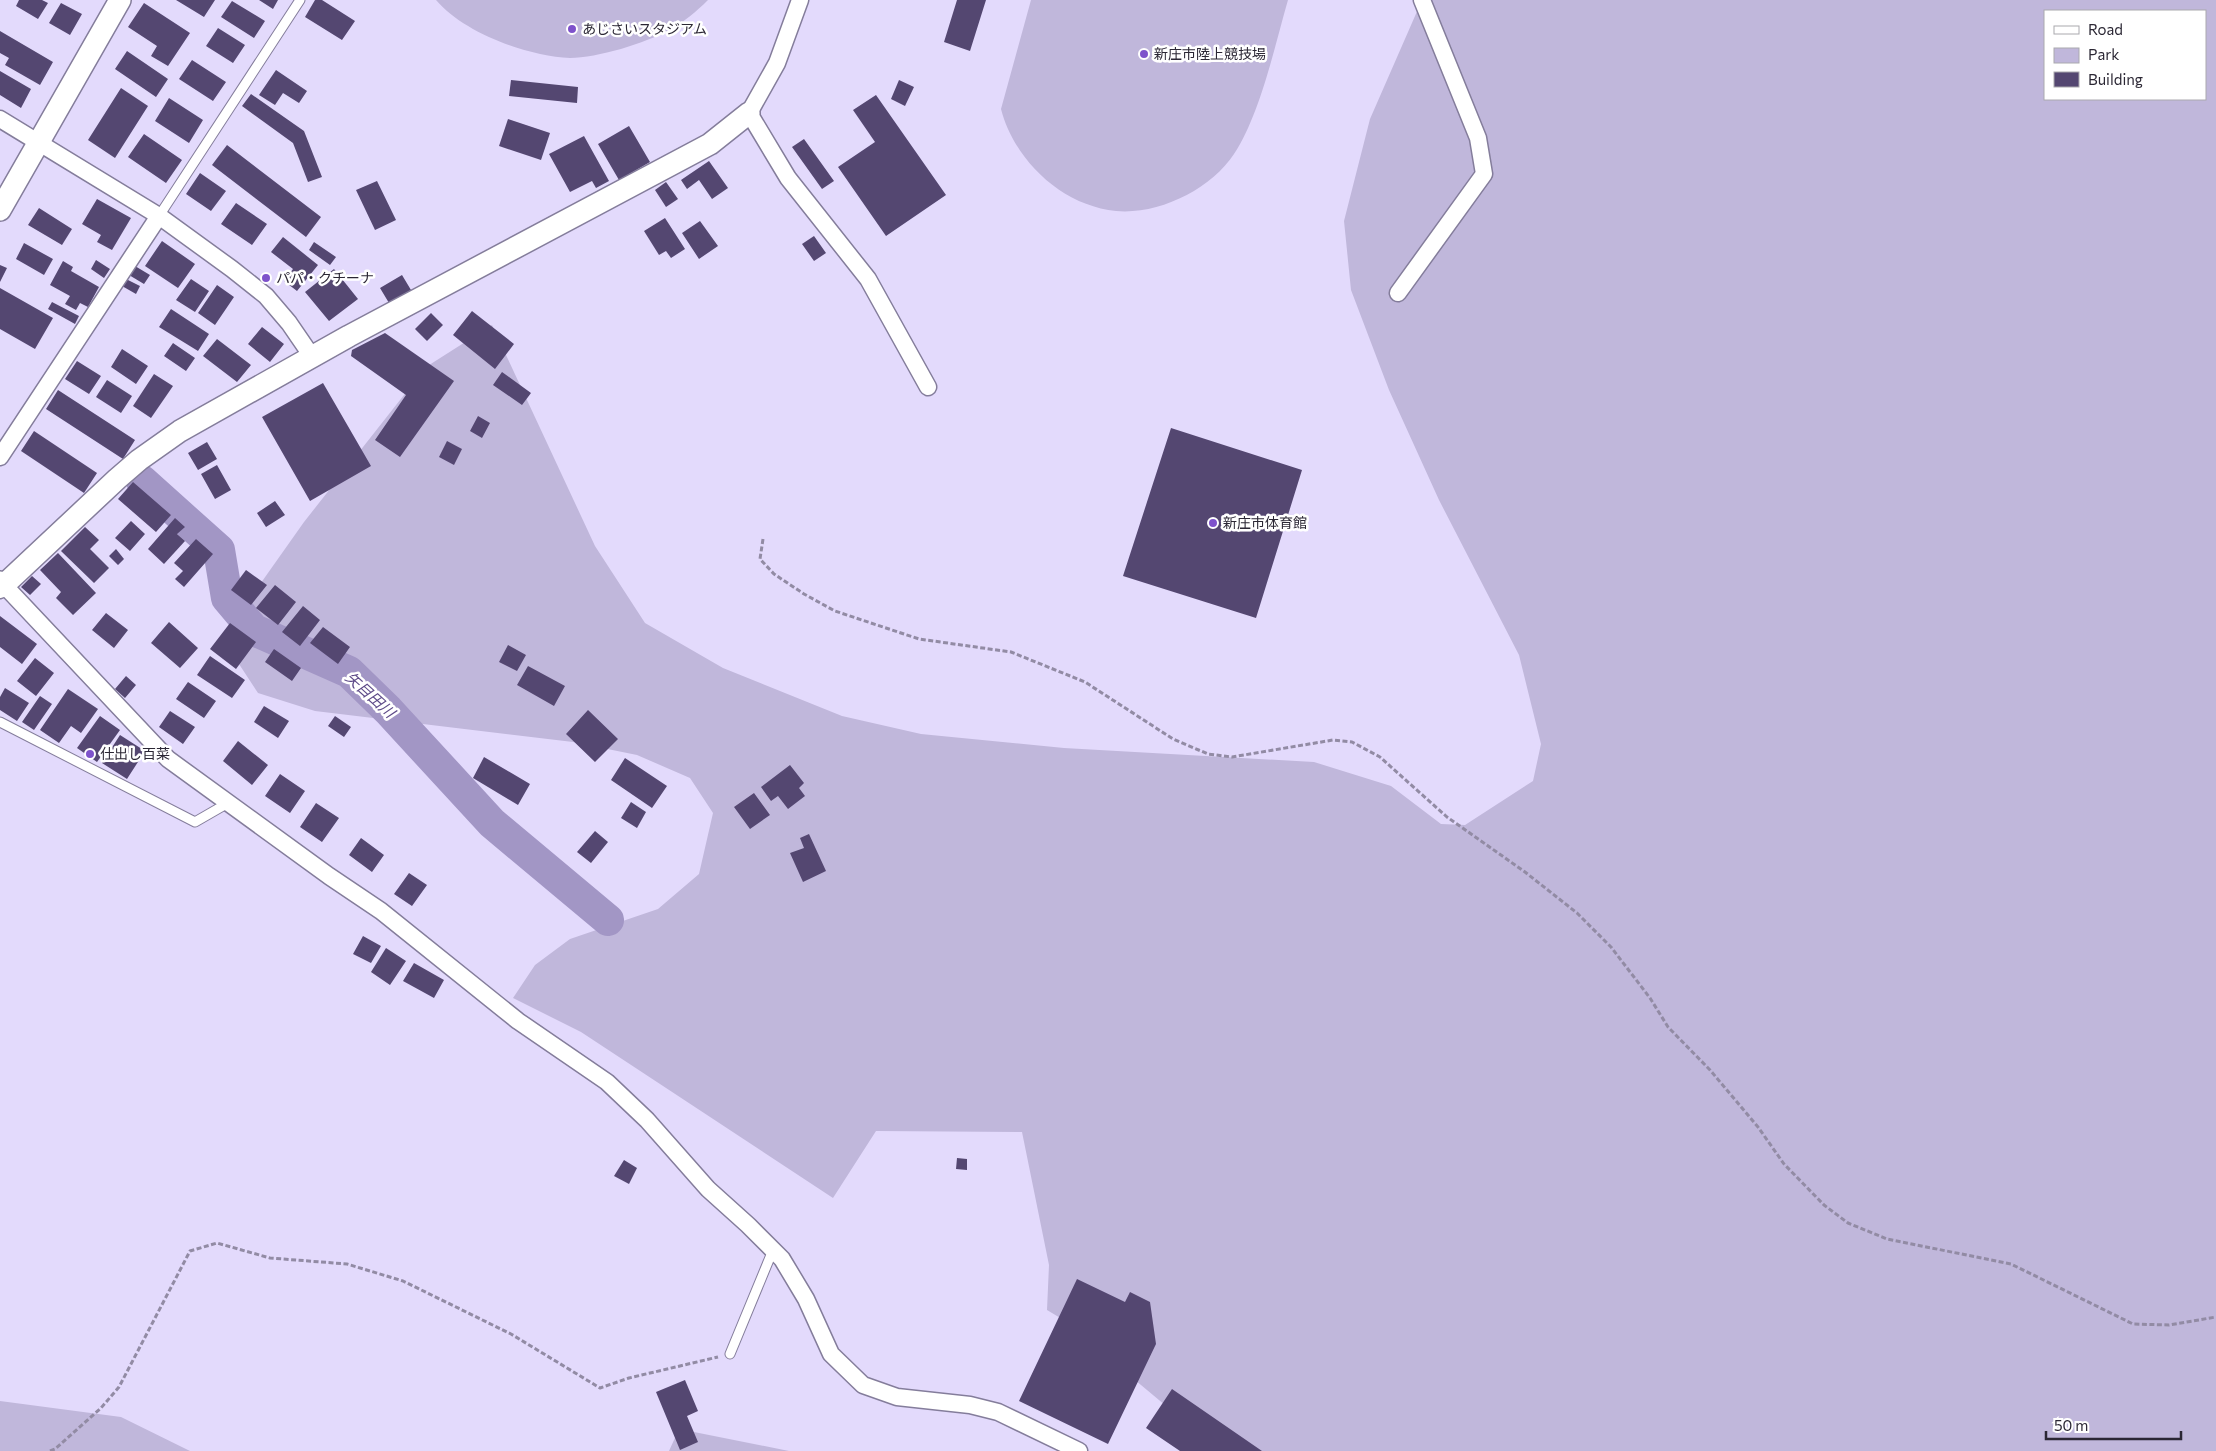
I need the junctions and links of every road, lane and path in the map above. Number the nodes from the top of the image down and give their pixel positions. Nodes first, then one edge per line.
1 (120, 0) edge
2 (300, 0) edge
3 (800, 0) edge
4 (1422, 0) edge
5 (749, 113) junction
6 (0, 119) edge
7 (38, 142) junction
8 (0, 210) edge
9 (159, 216) junction
10 (1398, 294) dead end
11 (313, 358) junction
12 (928, 387) dead end
13 (0, 457) edge
14 (763, 539) dead end
15 (1, 586) edge
16 (0, 722) edge
17 (228, 803) junction
18 (773, 1250) junction
19 (2216, 1317) edge
20 (730, 1354) joint
21 (50, 1451) edge
22 (1079, 1451) edge

1 - 7 street
2 - 9 lane
3 - 5 street
4 - 10 street
5 - 11 street
5 - 12 street
6 - 7 street
7 - 8 street
7 - 9 street
9 - 11 street
9 - 13 street
11 - 15 street
14 - 19 path
15 - 17 street
16 - 17 lane
17 - 18 street
18 - 20 lane
18 - 22 street
20 - 21 path

